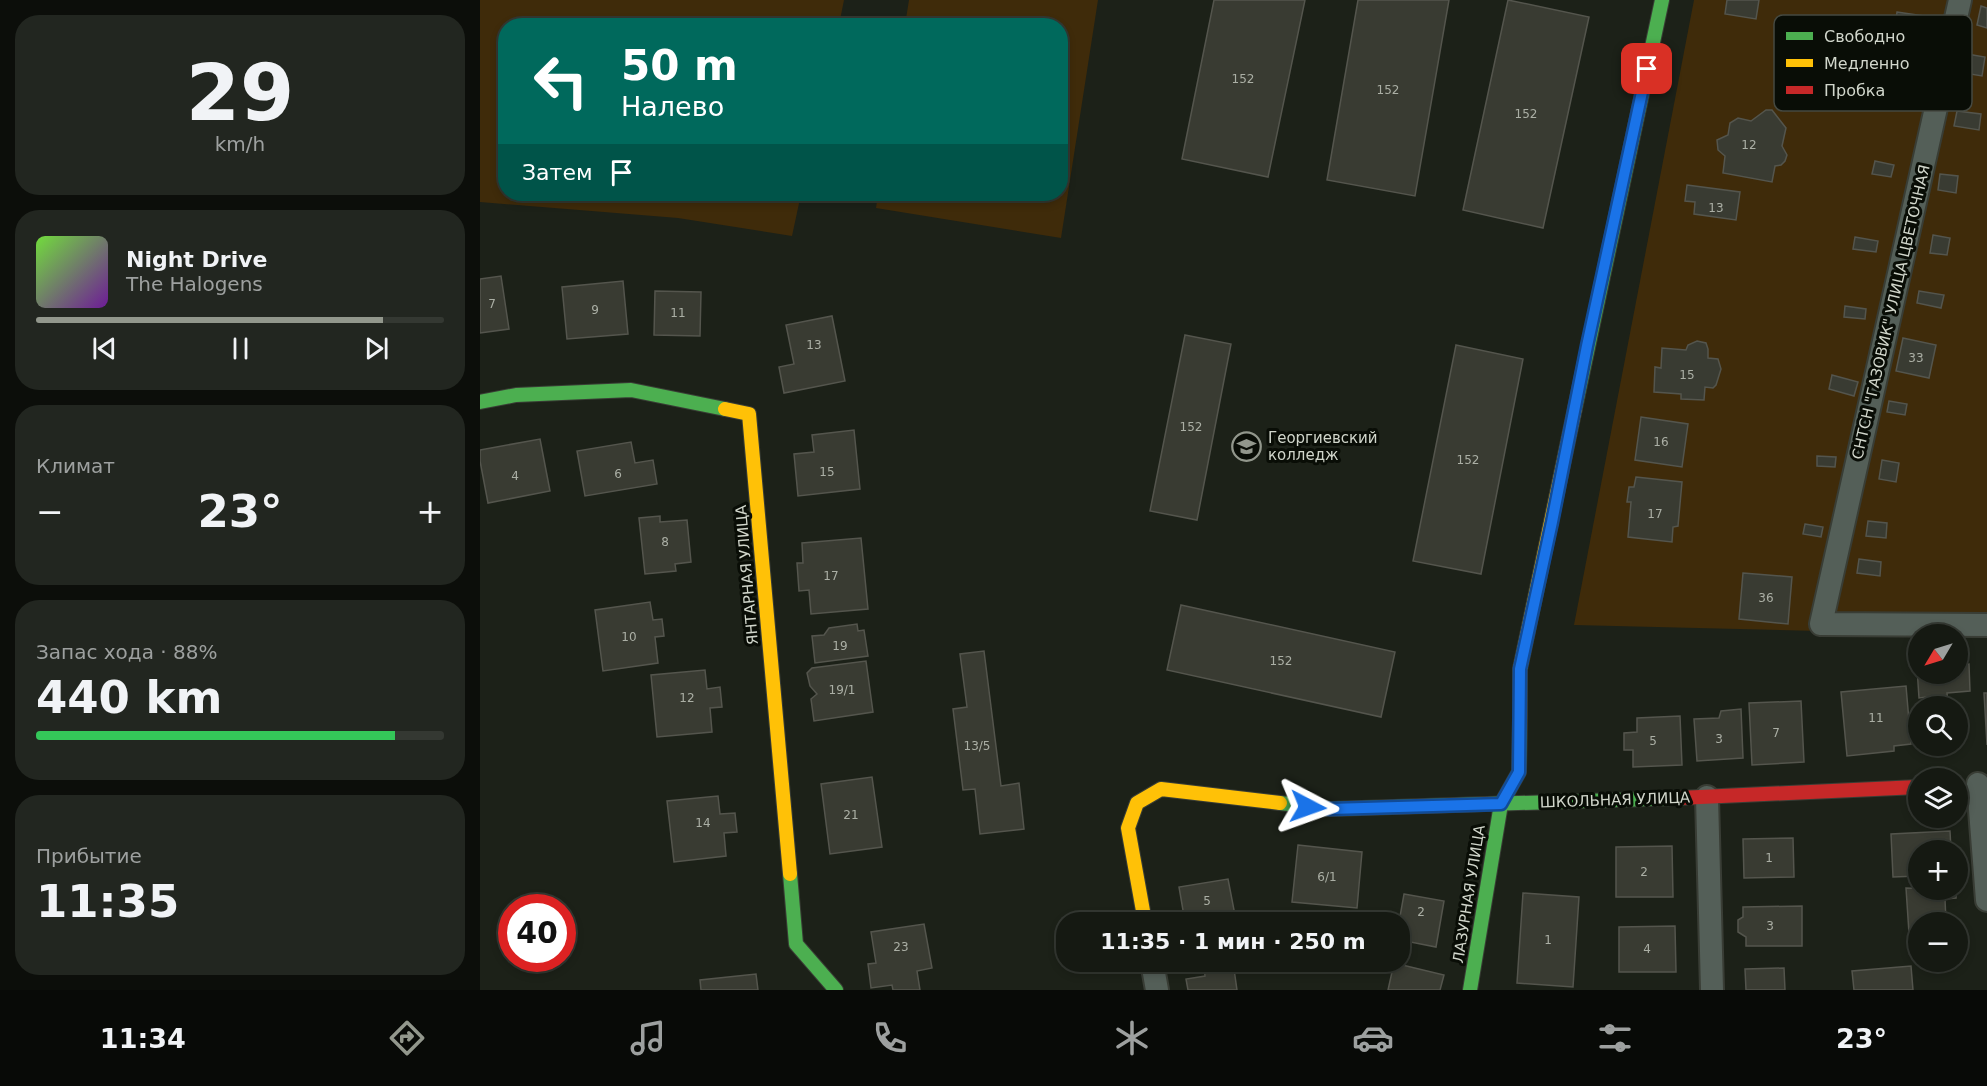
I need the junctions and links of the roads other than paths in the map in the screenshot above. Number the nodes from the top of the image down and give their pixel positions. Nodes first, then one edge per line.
1 (1662, 0) edge
2 (1960, 0) edge
3 (1957, 15) edge
4 (1935, 111) edge
5 (480, 402) edge
6 (1987, 625) edge
7 (1974, 784) edge
8 (1908, 787) edge
9 (1707, 797) junction
10 (1501, 804) junction
11 (1987, 900) edge
12 (1143, 912) edge
13 (1154, 972) edge
14 (836, 990) edge
15 (1157, 990) edge
16 (1470, 990) edge
17 (1712, 990) edge

1 - 10 street, ЛАЗУРНАЯ УЛИЦА
2 - 3 street, СНТСН "ГАЗОВИК" УЛИЦА ЦВЕТОЧНАЯ
4 - 6 street, СНТСН "ГАЗОВИК" УЛИЦА ЦВЕТОЧНАЯ
5 - 14 street, ЯНТАРНАЯ УЛИЦА
7 - 11 street
8 - 9 street, ШКОЛЬНАЯ УЛИЦА
9 - 10 street, ШКОЛЬНАЯ УЛИЦА
9 - 17 street
10 - 12 street, ШКОЛЬНАЯ УЛИЦА
10 - 16 street, ЛАЗУРНАЯ УЛИЦА
13 - 15 street

